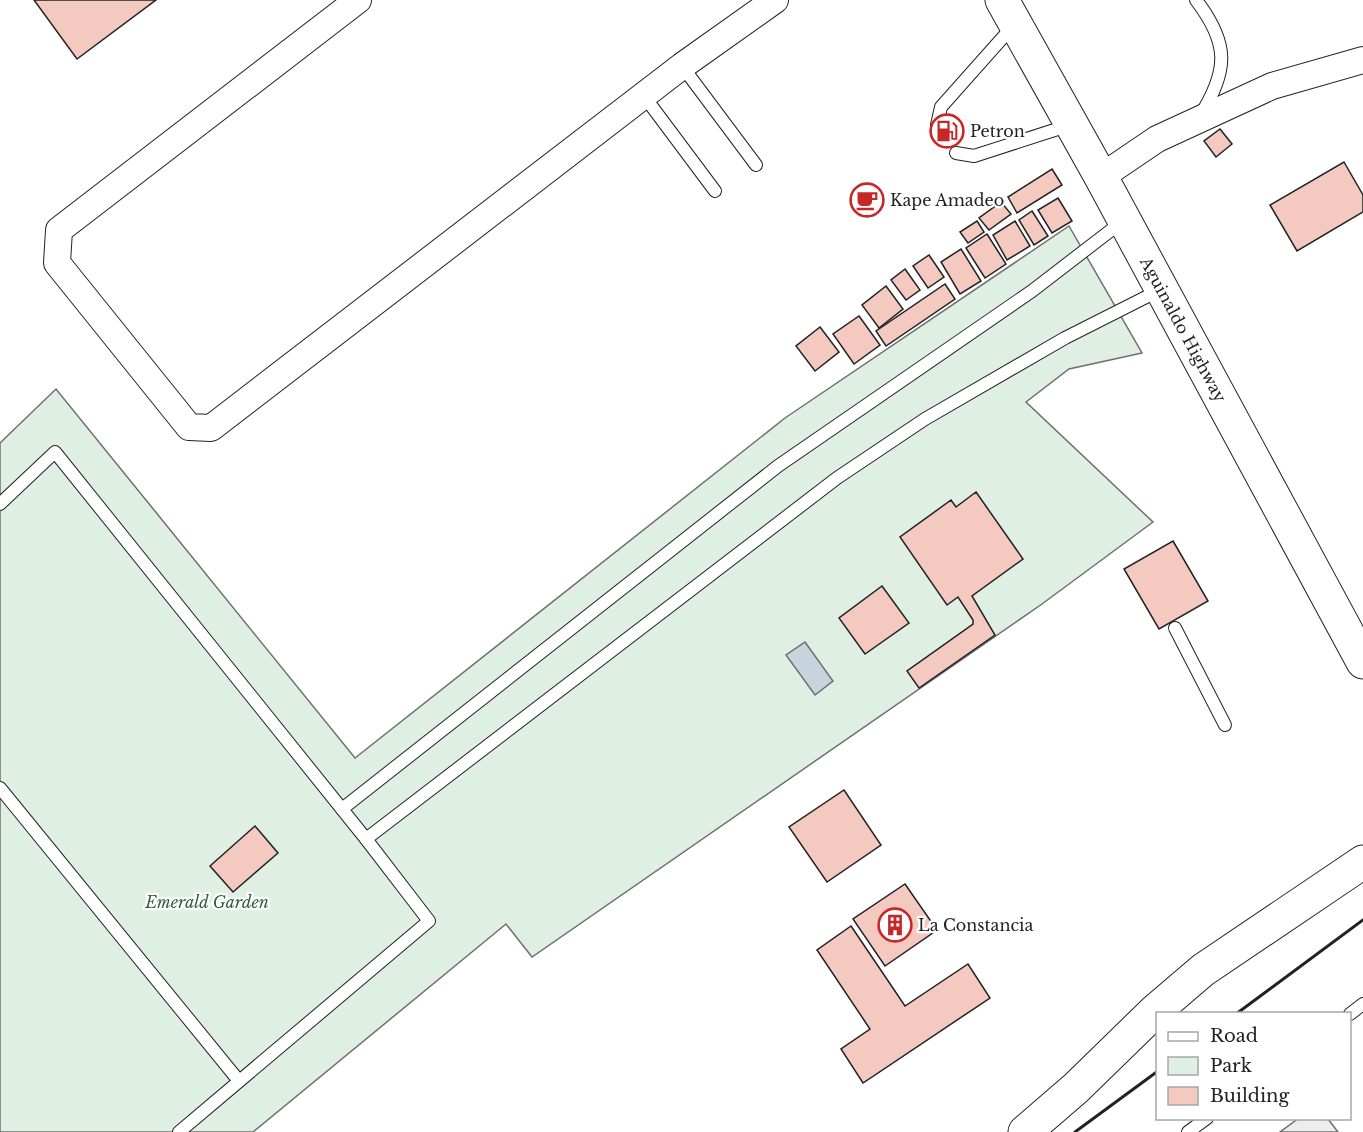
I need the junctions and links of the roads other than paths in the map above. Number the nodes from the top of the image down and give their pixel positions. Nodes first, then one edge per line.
1 (358, 0) edge
2 (775, 0) edge
3 (1196, 0) edge
4 (1008, 12) edge
5 (1363, 60) edge
6 (682, 66) junction
7 (644, 96) junction
8 (1197, 121) junction
9 (937, 125) dead end
10 (1071, 125) junction
11 (956, 153) dead end
12 (756, 165) dead end
13 (1101, 177) junction
14 (715, 191) dead end
15 (1124, 220) junction
16 (1161, 290) junction
17 (0, 504) edge
18 (1175, 628) dead end
19 (1363, 662) edge
20 (1225, 725) dead end
21 (0, 788) edge
22 (342, 809) junction
23 (366, 838) junction
24 (1363, 861) edge
25 (1363, 1004) edge
26 (1351, 1013) edge
27 (239, 1081) junction
28 (1206, 1120) edge
29 (179, 1132) edge
30 (1025, 1132) edge
31 (1188, 1132) edge

1 - 7 street
2 - 6 street
3 - 8 lane
4 - 9 lane
4 - 10 main road, Aguinaldo Highway
5 - 8 street
6 - 7 street
6 - 12 lane
7 - 14 lane
8 - 13 street
10 - 11 lane
10 - 13 main road, Aguinaldo Highway
13 - 15 main road, Aguinaldo Highway
15 - 16 main road, Aguinaldo Highway
15 - 22 lane
16 - 19 main road, Aguinaldo Highway
16 - 23 lane
17 - 22 lane
18 - 20 lane
21 - 27 lane
22 - 23 lane
23 - 27 lane
24 - 30 main road
25 - 26 lane
27 - 29 lane
28 - 31 lane

